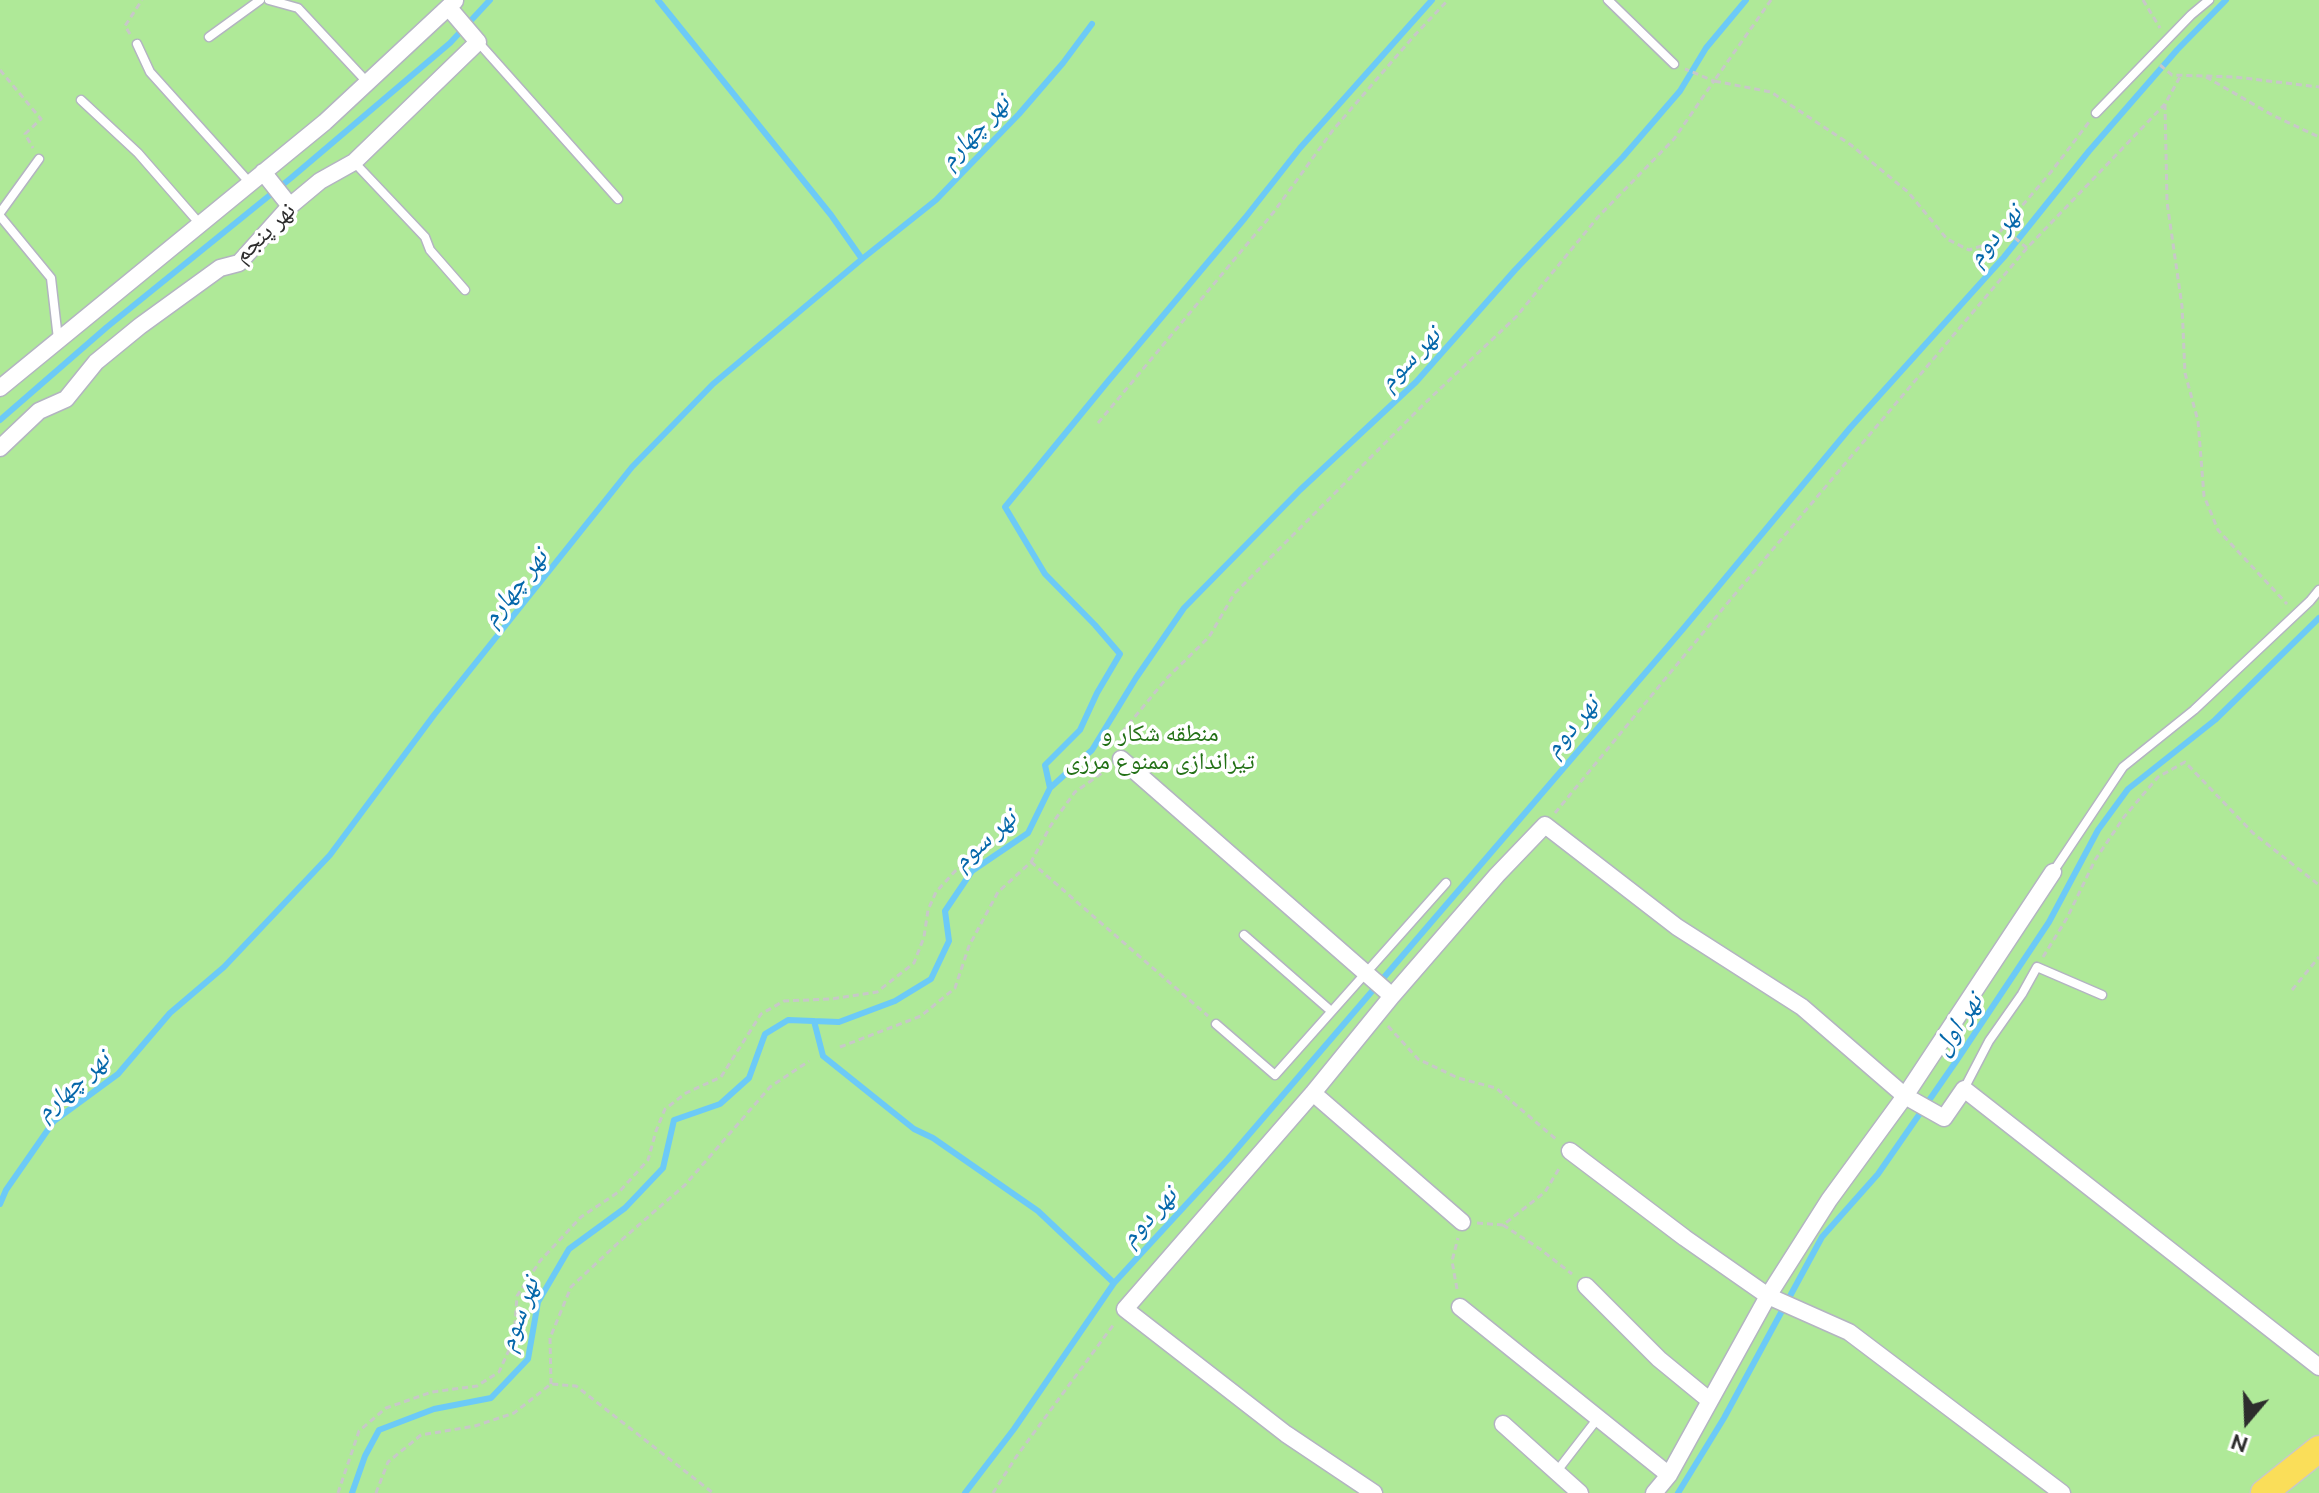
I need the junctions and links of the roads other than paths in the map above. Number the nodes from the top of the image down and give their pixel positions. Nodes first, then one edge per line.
1 (260, 0) edge
2 (269, 0) edge
3 (1608, 0) edge
4 (2209, 0) edge
5 (451, 6) edge
6 (209, 37) dead end
7 (476, 39) junction
8 (137, 44) road end
9 (1674, 64) road end
10 (367, 83) junction
11 (81, 100) dead end
12 (2096, 113) road end
13 (39, 159) road end
14 (354, 162) junction
15 (261, 179) junction
16 (618, 199) dead end
17 (286, 202) junction
18 (0, 215) edge
19 (200, 224) junction
20 (465, 290) dead end
21 (58, 340) junction
22 (0, 388) edge
23 (0, 448) edge
24 (2319, 590) edge
25 (1121, 759) road end
26 (2053, 872) joint
27 (1446, 883) dead end
28 (1244, 935) dead end
29 (1367, 974) junction
30 (1388, 992) junction
31 (2102, 995) dead end
32 (1331, 1011) junction
33 (1216, 1024) road end
34 (1964, 1089) junction
35 (1313, 1093) junction
36 (1909, 1099) junction
37 (1570, 1151) road end
38 (1462, 1222) road end
39 (1586, 1286) road end
40 (1773, 1298) junction
41 (1460, 1307) road end
42 (2319, 1367) edge
43 (1709, 1400) junction
44 (1598, 1418) junction
45 (1503, 1424) dead end
46 (2319, 1449) edge
47 (1556, 1472) junction
48 (1669, 1475) junction
49 (1374, 1493) edge
50 (1580, 1493) edge
51 (1654, 1493) edge
52 (2062, 1493) edge
53 (2264, 1493) edge

1 - 6 lane
2 - 10 lane
3 - 9 lane
4 - 12 lane
5 - 7 street
5 - 10 street, نهر پنجم
7 - 14 street, نهر پنجم
7 - 16 lane
8 - 15 lane
10 - 15 street, نهر پنجم
11 - 19 lane
13 - 18 lane
14 - 17 street, نهر پنجم
14 - 20 lane
15 - 17 street
15 - 19 street, نهر پنجم
17 - 23 street, نهر پنجم
18 - 21 lane
19 - 21 street, نهر پنجم
21 - 22 street, نهر پنجم
24 - 26 lane
25 - 29 street
26 - 36 street
27 - 29 lane
28 - 32 lane
29 - 30 street
29 - 32 lane
30 - 35 street
30 - 36 street
31 - 34 lane
32 - 33 lane
34 - 36 street
34 - 42 street
35 - 38 street
35 - 49 street
36 - 40 street
37 - 40 street
39 - 43 street
40 - 43 street
40 - 52 street
41 - 44 street
43 - 48 street
44 - 47 lane
44 - 48 street
45 - 47 street
46 - 53 main road
47 - 50 street
48 - 51 street

